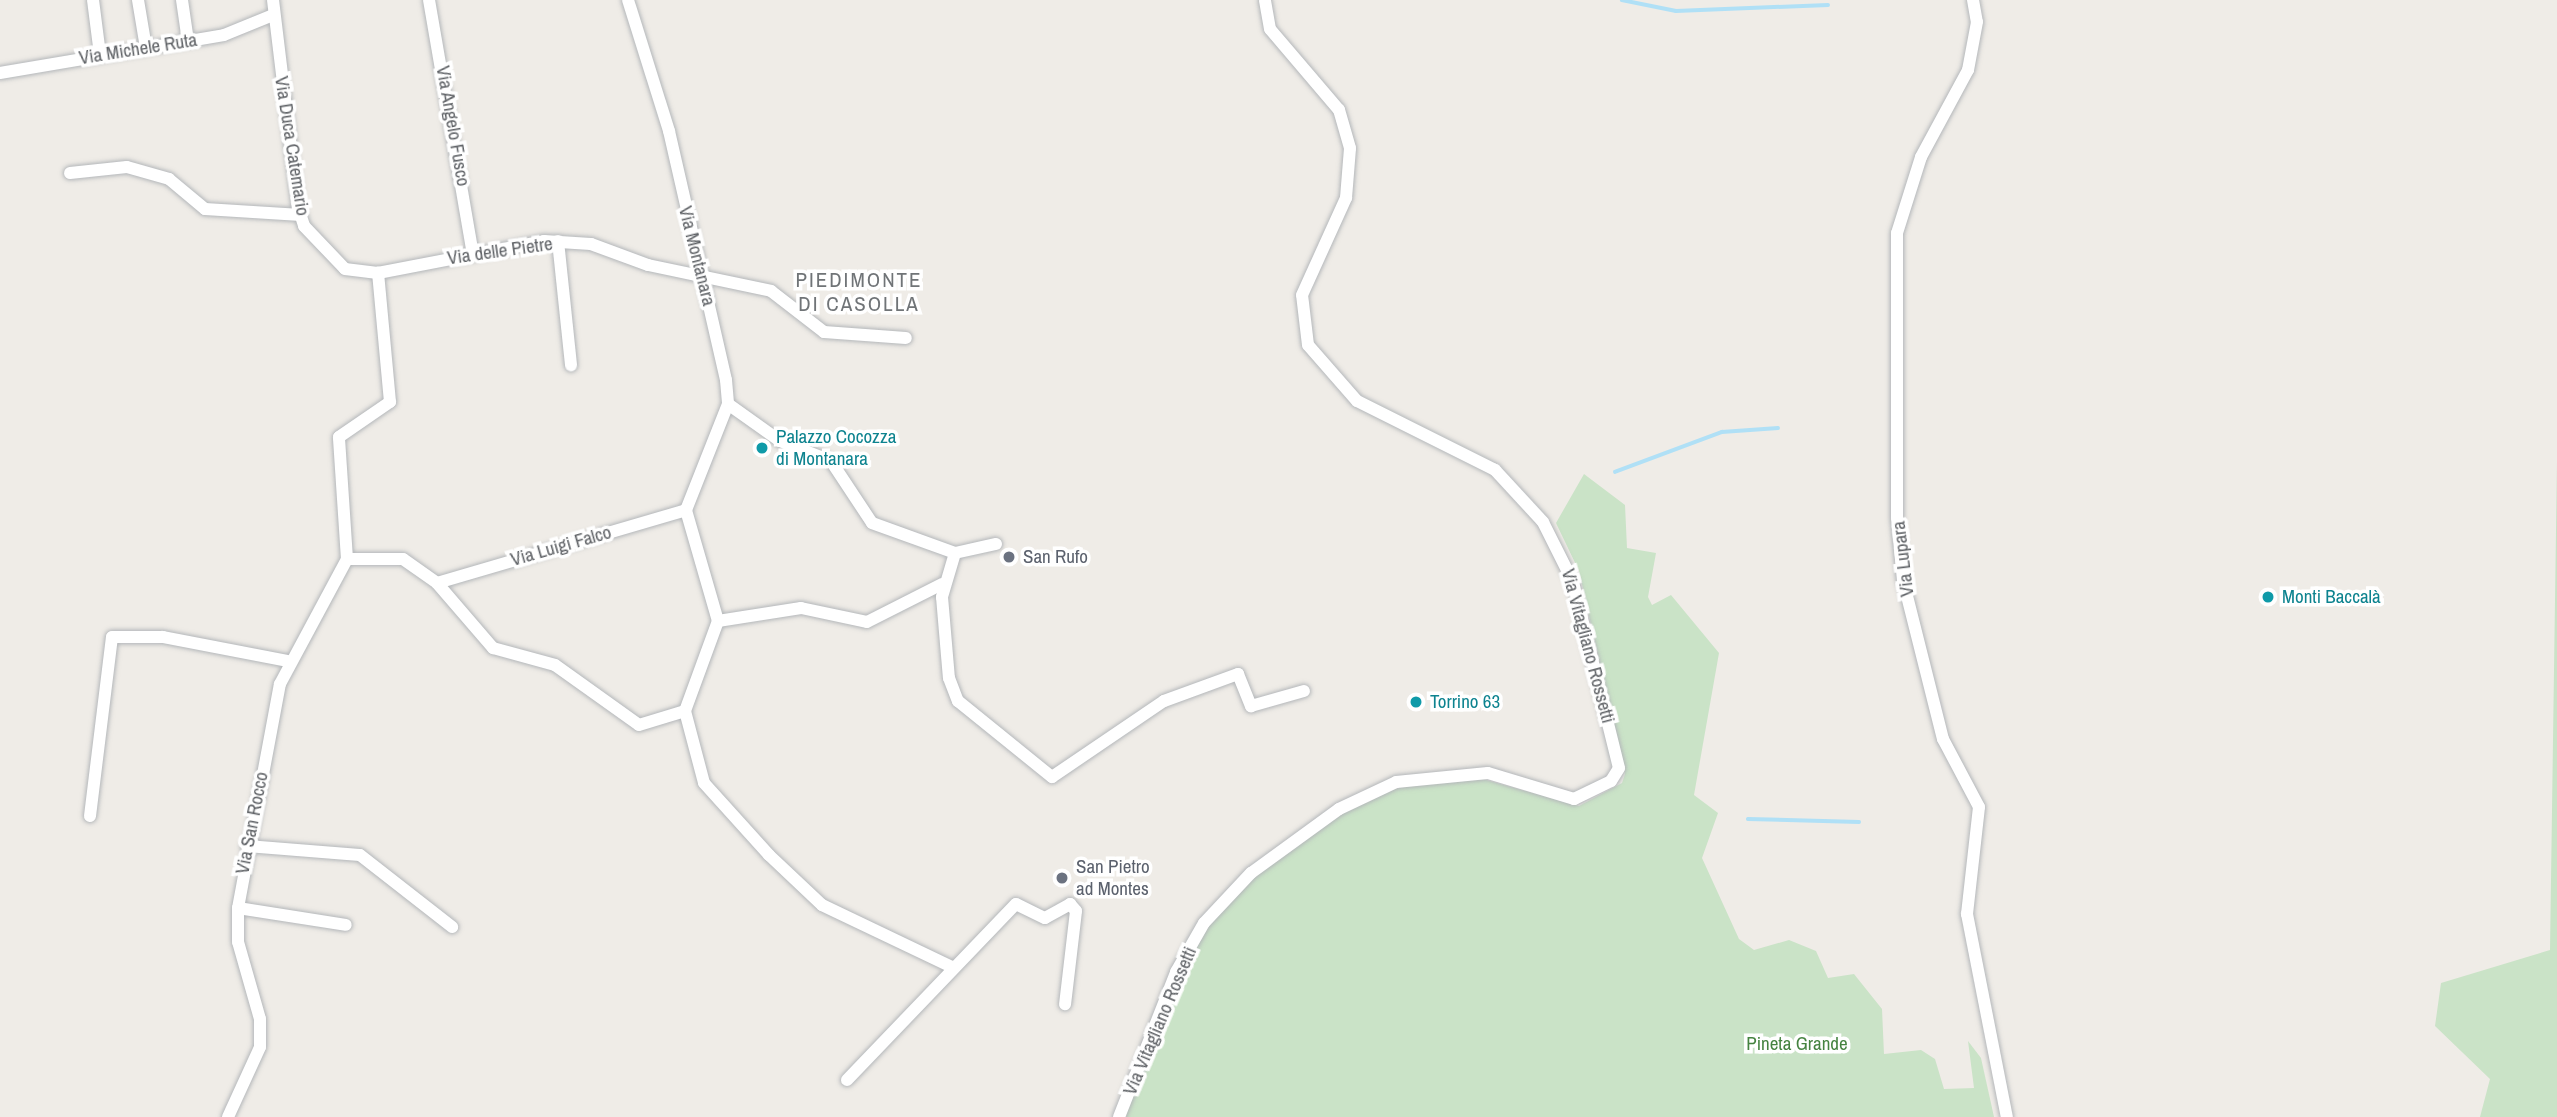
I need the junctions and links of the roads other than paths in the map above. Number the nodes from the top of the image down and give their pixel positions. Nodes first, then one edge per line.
1 (93, 0) edge
2 (138, 0) edge
3 (182, 0) edge
4 (273, 0) edge
5 (281, 0) edge
6 (429, 0) edge
7 (628, 0) edge
8 (1265, 0) edge
9 (1973, 0) edge
10 (273, 15) junction
11 (188, 41) junction
12 (146, 48) junction
13 (100, 55) junction
14 (0, 74) edge
15 (70, 173) dead end
16 (301, 215) junction
17 (558, 242) junction
18 (473, 254) junction
19 (378, 273) junction
20 (703, 276) junction
21 (906, 338) dead end
22 (571, 365) dead end
23 (728, 404) junction
24 (685, 510) junction
25 (996, 544) dead end
26 (955, 553) junction
27 (347, 559) junction
28 (437, 583) junction
29 (942, 584) junction
30 (718, 621) junction
31 (288, 661) junction
32 (1304, 691) dead end
33 (685, 711) junction
34 (90, 816) dead end
35 (247, 846) junction
36 (238, 908) junction
37 (346, 925) dead end
38 (452, 927) dead end
39 (954, 968) junction
40 (1065, 1004) dead end
41 (847, 1080) dead end
42 (228, 1117) edge
43 (1119, 1117) edge
44 (2007, 1117) edge

1 - 13 street
2 - 12 street
3 - 11 street
4 - 5 street
4 - 10 street, Via Duca Catemario
6 - 18 street, Via Angelo Fusco
7 - 20 street, Via Montanara
8 - 43 street, Via Vitagliano Rossetti
9 - 44 street, Via Lupara
10 - 11 street, Via Michele Ruta
10 - 16 street, Via Duca Catemario
11 - 12 street, Via Michele Ruta
12 - 13 street, Via Michele Ruta
13 - 14 street, Via Michele Ruta
15 - 16 street
16 - 19 street, Via Duca Catemario
17 - 18 street, Via delle Pietre
17 - 20 street, Via delle Pietre
17 - 22 street
18 - 19 street, Via delle Pietre
19 - 27 street
20 - 21 street, Via delle Pietre
20 - 23 street, Via Montanara
23 - 24 street
23 - 26 street
24 - 28 street, Via Luigi Falco
24 - 30 street
25 - 26 street
26 - 29 street
27 - 28 street
27 - 31 street, Via San Rocco
28 - 33 street
29 - 30 street
29 - 32 street
30 - 33 street
31 - 34 street
31 - 35 street, Via San Rocco
33 - 39 street
35 - 36 street, Via San Rocco
35 - 38 street
36 - 37 street
36 - 42 street, Via San Rocco
39 - 40 street
39 - 41 street

